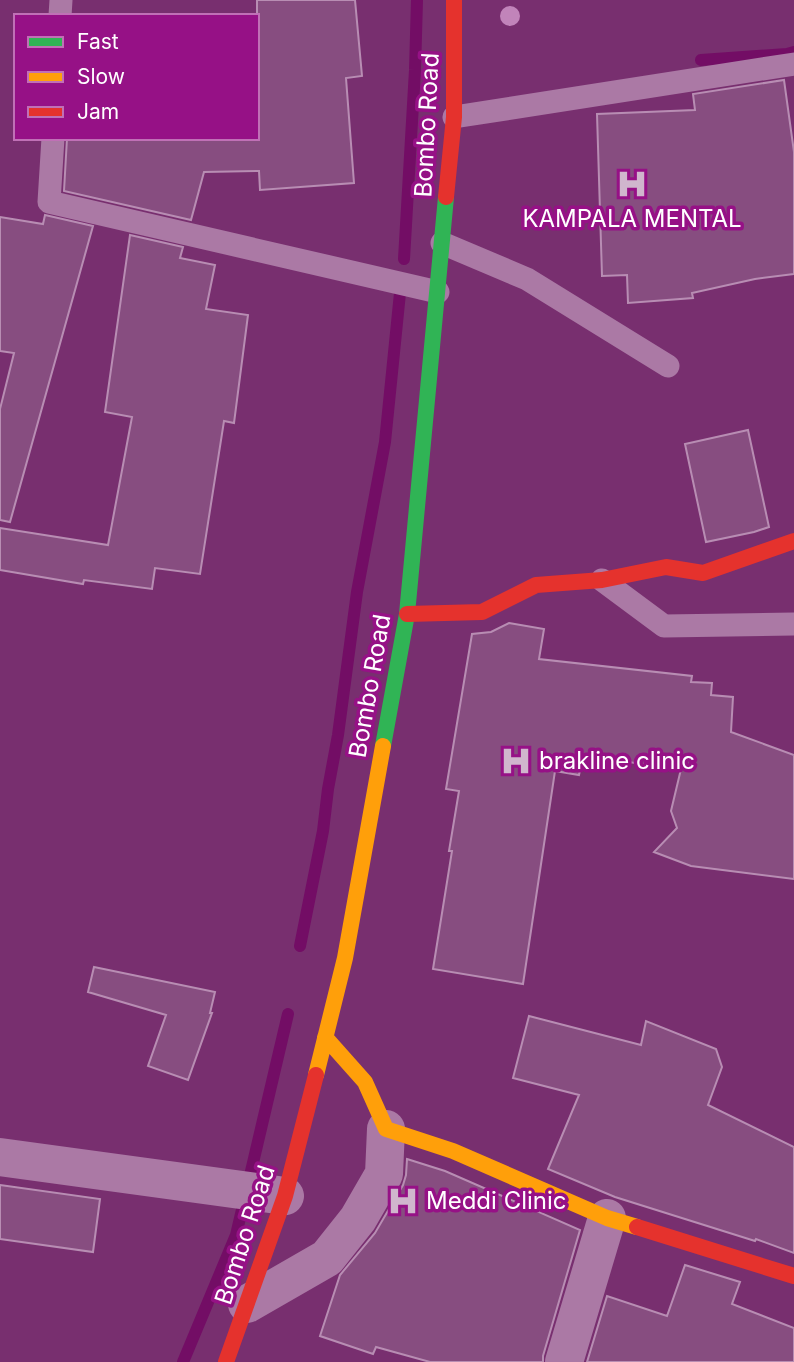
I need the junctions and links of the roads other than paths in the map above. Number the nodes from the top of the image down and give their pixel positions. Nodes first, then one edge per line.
1 (454, 0) edge
2 (794, 64) edge
3 (454, 117) junction
4 (53, 140) edge
5 (442, 243) junction
6 (438, 292) junction
7 (668, 366) dead end
8 (794, 541) edge
9 (602, 580) junction
10 (407, 614) junction
11 (794, 624) edge
12 (325, 1037) junction
13 (386, 1129) junction
14 (0, 1157) edge
15 (285, 1196) junction
16 (607, 1218) junction
17 (794, 1276) edge
18 (247, 1304) junction
19 (226, 1362) edge
20 (564, 1362) edge

1 - 3 main road, Bombo Road
2 - 3 lane
3 - 5 main road, Bombo Road
4 - 6 lane
5 - 6 main road, Bombo Road
5 - 7 lane
6 - 10 main road, Bombo Road
8 - 9 main road
9 - 10 main road
9 - 11 lane
10 - 12 main road, Bombo Road
12 - 13 main road
12 - 15 main road, Bombo Road
13 - 16 main road
13 - 18 street
14 - 15 street
15 - 18 main road, Bombo Road
16 - 17 main road
16 - 20 street
18 - 19 main road, Bombo Road

